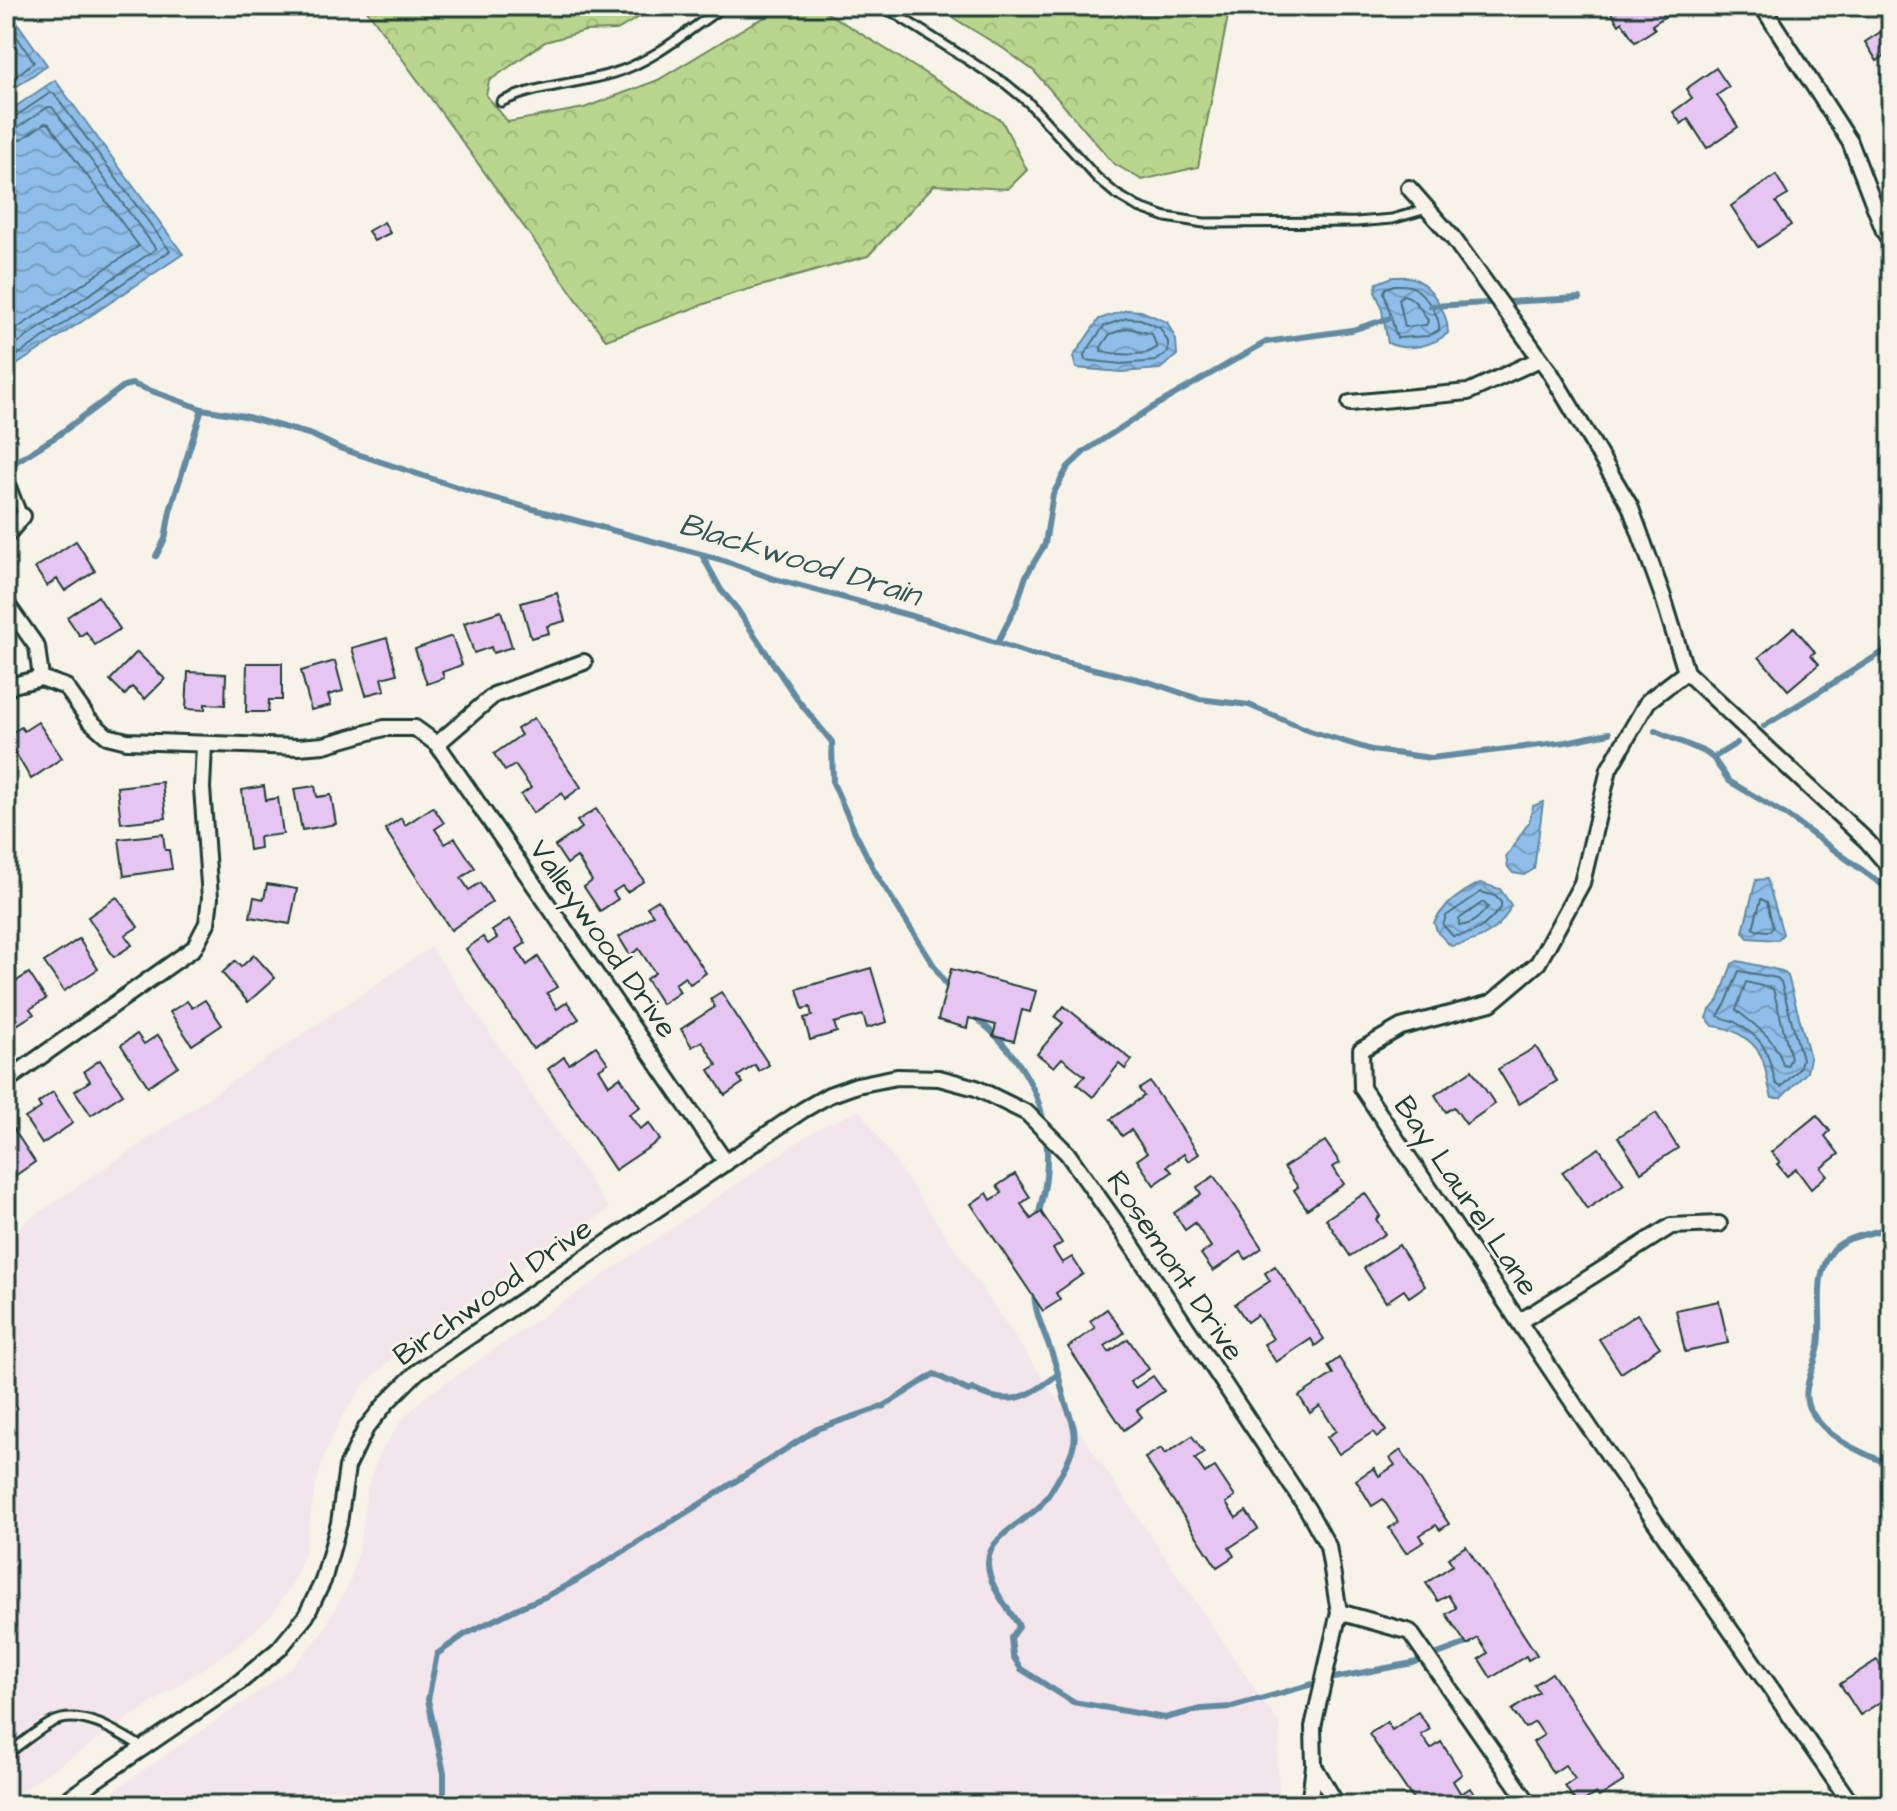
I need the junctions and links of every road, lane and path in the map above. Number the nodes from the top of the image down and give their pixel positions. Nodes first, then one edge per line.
1 (724, 6) edge
2 (883, 6) edge
3 (1762, 6) edge
4 (501, 102) dead end
5 (1409, 188) dead end
6 (1427, 209) junction
7 (1891, 243) edge
8 (1540, 359) junction
9 (1350, 403) dead end
10 (6, 472) edge
11 (23, 516) joint
12 (6, 536) edge
13 (6, 603) edge
14 (584, 662) dead end
15 (1686, 672) junction
16 (41, 678) junction
17 (6, 690) edge
18 (437, 744) junction
19 (204, 745) junction
20 (1891, 869) edge
21 (6, 1081) edge
22 (726, 1163) junction
23 (1719, 1224) dead end
24 (1519, 1322) junction
25 (1339, 1612) junction
26 (142, 1747) junction
27 (6, 1755) edge
28 (1314, 1766) junction
29 (59, 1805) edge
30 (1309, 1805) edge
31 (1337, 1805) edge
32 (1530, 1805) edge
33 (1852, 1805) edge

1 - 4 lane
2 - 6 lane
3 - 7 street
5 - 6 street
6 - 8 street
8 - 9 street
8 - 15 street
10 - 11 lane
11 - 12 street
13 - 16 street
14 - 18 street
15 - 20 street
15 - 24 street, Bay Laurel Lane
16 - 17 street
16 - 19 street
18 - 19 street
18 - 22 street, Valleywood Drive
19 - 21 street
22 - 25 street, Rosemont Drive
22 - 26 street, Birchwood Drive
23 - 24 street
24 - 33 street, Bay Laurel Lane
25 - 28 street, Rosemont Drive
25 - 32 street
26 - 27 lane
26 - 29 street, Birchwood Drive
28 - 30 street, Rosemont Drive
28 - 31 street, Rosemont Drive

